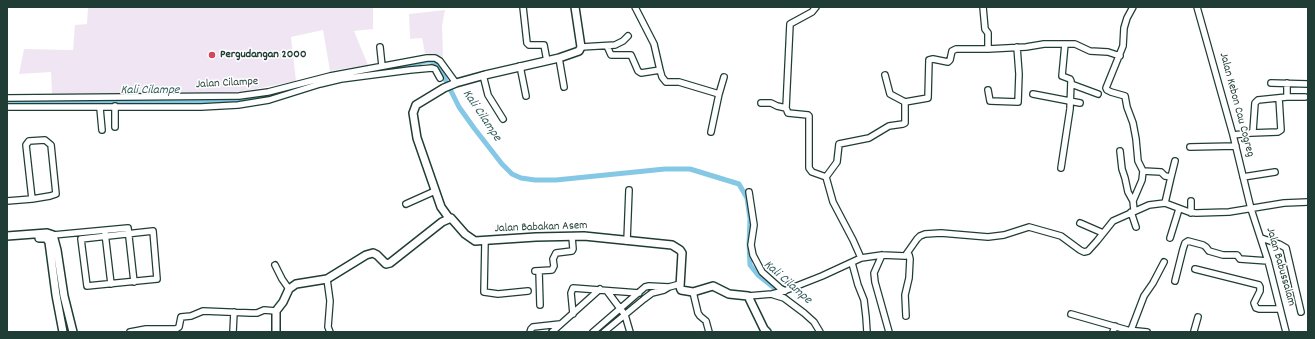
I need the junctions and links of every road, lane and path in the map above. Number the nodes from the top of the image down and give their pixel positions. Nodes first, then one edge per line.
1 (523, 7) edge
2 (575, 7) edge
3 (635, 7) edge
4 (816, 7) edge
5 (983, 7) edge
6 (1133, 7) edge
7 (1198, 7) edge
8 (628, 36) dead end
9 (1065, 44) junction
10 (607, 46) junction
11 (380, 47) dead end
12 (581, 47) junction
13 (1018, 47) junction
14 (988, 49) junction
15 (1120, 56) junction
16 (559, 58) junction
17 (547, 60) junction
18 (382, 66) junction
19 (520, 66) junction
20 (660, 70) junction
21 (483, 75) junction
22 (885, 75) dead end
23 (724, 77) dead end
24 (330, 78) junction
25 (440, 78) dead end
26 (1271, 83) dead end
27 (1287, 83) junction
28 (1071, 84) junction
29 (1308, 84) edge
30 (452, 85) junction
31 (307, 86) junction
32 (564, 88) dead end
33 (988, 90) dead end
34 (719, 94) junction
35 (1033, 94) dead end
36 (1098, 94) dead end
37 (526, 96) dead end
38 (1287, 97) junction
39 (7, 98) edge
40 (1279, 98) junction
41 (1305, 98) dead end
42 (1070, 101) junction
43 (905, 102) junction
44 (761, 103) dead end
45 (1080, 103) dead end
46 (115, 106) junction
47 (7, 107) edge
48 (100, 108) junction
49 (786, 108) junction
50 (503, 119) dead end
51 (115, 126) dead end
52 (102, 130) dead end
53 (711, 132) dead end
54 (1251, 133) junction
55 (1234, 135) junction
56 (1236, 146) junction
57 (1190, 147) dead end
58 (1120, 151) dead end
59 (1176, 161) dead end
60 (1061, 168) dead end
61 (1143, 171) junction
62 (1275, 172) dead end
63 (826, 176) junction
64 (1171, 177) junction
65 (1243, 178) junction
66 (629, 190) dead end
67 (435, 191) junction
68 (749, 192) dead end
69 (32, 199) junction
70 (7, 201) edge
71 (1133, 201) junction
72 (1191, 201) dead end
73 (1308, 202) edge
74 (1165, 203) junction
75 (406, 204) dead end
76 (1179, 209) junction
77 (1251, 209) junction
78 (1133, 211) junction
79 (1191, 213) junction
80 (449, 218) junction
81 (1080, 223) dead end
82 (1136, 227) dead end
83 (105, 233) junction
84 (1103, 233) junction
85 (129, 234) junction
86 (7, 236) edge
87 (572, 236) junction
88 (51, 237) junction
89 (1170, 238) dead end
90 (1261, 238) junction
91 (7, 240) edge
92 (485, 241) junction
93 (627, 241) junction
94 (882, 255) junction
95 (905, 256) junction
96 (861, 258) junction
97 (1268, 261) junction
98 (1164, 262) dead end
99 (852, 263) junction
100 (275, 264) dead end
101 (1195, 269) dead end
102 (327, 279) junction
103 (1175, 281) dead end
104 (134, 282) junction
105 (111, 284) junction
106 (680, 284) junction
107 (669, 287) junction
108 (289, 289) junction
109 (600, 289) junction
110 (528, 291) dead end
111 (607, 291) junction
112 (784, 291) junction
113 (639, 292) junction
114 (693, 292) junction
115 (774, 294) junction
116 (748, 296) junction
117 (540, 305) dead end
118 (621, 309) junction
119 (1280, 309) junction
120 (276, 311) junction
121 (234, 312) junction
122 (1301, 312) dead end
123 (573, 314) junction
124 (1071, 314) dead end
125 (625, 315) junction
126 (906, 316) dead end
127 (1198, 317) dead end
128 (561, 324) junction
129 (611, 326) junction
130 (1114, 329) edge
131 (1128, 330) edge
132 (63, 332) edge
133 (73, 332) edge
134 (130, 332) edge
135 (233, 332) edge
136 (276, 332) edge
137 (330, 332) edge
138 (530, 332) edge
139 (552, 332) edge
140 (593, 332) edge
141 (604, 332) edge
142 (615, 332) edge
143 (630, 332) edge
144 (709, 332) edge
145 (767, 332) edge
146 (820, 332) edge
147 (867, 332) edge
148 (888, 332) edge
149 (1147, 332) edge
150 (1195, 332) edge
151 (1286, 332) edge

1 - 17 street
2 - 12 street
3 - 20 street
4 - 49 street
5 - 14 street
6 - 15 street
7 - 55 street, Jalan Kebon Cau Cogreg
8 - 10 street
9 - 13 street
9 - 15 street
9 - 28 street
10 - 12 street
10 - 20 street
11 - 18 street
12 - 16 street, Jalan Babakan Asem
13 - 14 street
13 - 33 street
14 - 43 street
15 - 61 street
16 - 17 street, Jalan Babakan Asem
16 - 32 street
17 - 19 street, Jalan Babakan Asem
18 - 24 street, Jalan Cilampe
18 - 30 street, Jalan Cilampe
19 - 21 street, Jalan Babakan Asem
19 - 37 street
20 - 34 street
21 - 30 street, Jalan Babakan Asem
21 - 50 street
22 - 43 street
23 - 34 street
24 - 25 street
24 - 31 street, Jalan Cilampe
26 - 27 street
27 - 29 street
27 - 38 street
28 - 36 street
28 - 42 street
30 - 67 street, Jalan Babakan Asem
31 - 39 street, Jalan Cilampe
31 - 46 street
34 - 53 street
35 - 42 street
38 - 40 street
38 - 41 street
40 - 54 street
40 - 54 street
42 - 45 street
42 - 60 street
43 - 63 street
44 - 49 street
46 - 48 street
46 - 51 street
47 - 48 street
48 - 52 street
49 - 63 street
54 - 55 street
55 - 56 street, Jalan Kebon Cau Cogreg
56 - 57 street
56 - 65 street, Jalan Kebon Cau Cogreg
58 - 71 street
59 - 64 street
61 - 64 street
61 - 71 street
62 - 65 street
63 - 96 street
64 - 74 street
65 - 77 street, Jalan Kebon Cau Cogreg
66 - 93 street
67 - 75 street
67 - 80 street, Jalan Babakan Asem
68 - 112 street
69 - 69 street
69 - 70 street
71 - 78 street
72 - 79 street
73 - 77 street
74 - 76 street
74 - 78 street
76 - 79 street
76 - 89 street
77 - 79 street
77 - 90 street, Jalan Babussalam
78 - 82 street
78 - 84 street
80 - 92 street, Jalan Babakan Asem
80 - 102 street
81 - 84 street
83 - 85 street
83 - 88 street
83 - 105 street
83 - 105 street
84 - 95 street
85 - 104 street
85 - 104 street
86 - 88 street
87 - 92 street, Jalan Babakan Asem
87 - 93 street, Jalan Babakan Asem
87 - 117 street
88 - 91 street
88 - 132 street
88 - 133 street
90 - 97 street, Jalan Babussalam
90 - 122 street
92 - 110 street
93 - 106 street, Jalan Babakan Asem
94 - 95 street
94 - 96 street
94 - 148 street
95 - 126 street
96 - 99 street
97 - 103 street
97 - 119 street, Jalan Babussalam
98 - 131 street
99 - 112 street
99 - 147 street
100 - 108 street
101 - 119 street
102 - 108 street
102 - 137 street
104 - 105 street
106 - 107 street
106 - 114 street
107 - 113 street
107 - 125 street
108 - 120 street
109 - 111 street
109 - 123 street
109 - 123 street
111 - 113 street
111 - 118 street
112 - 115 street
113 - 118 street
114 - 116 street
114 - 144 street
115 - 116 street
115 - 146 street
116 - 145 street
118 - 125 street
118 - 140 street
119 - 151 street, Jalan Babussalam
120 - 121 street
120 - 136 street
121 - 134 street
121 - 135 street
123 - 128 street
124 - 130 street
125 - 129 street
125 - 143 street
127 - 150 street
128 - 138 street
128 - 139 street
129 - 141 street
129 - 142 street
130 - 131 street
131 - 149 street

